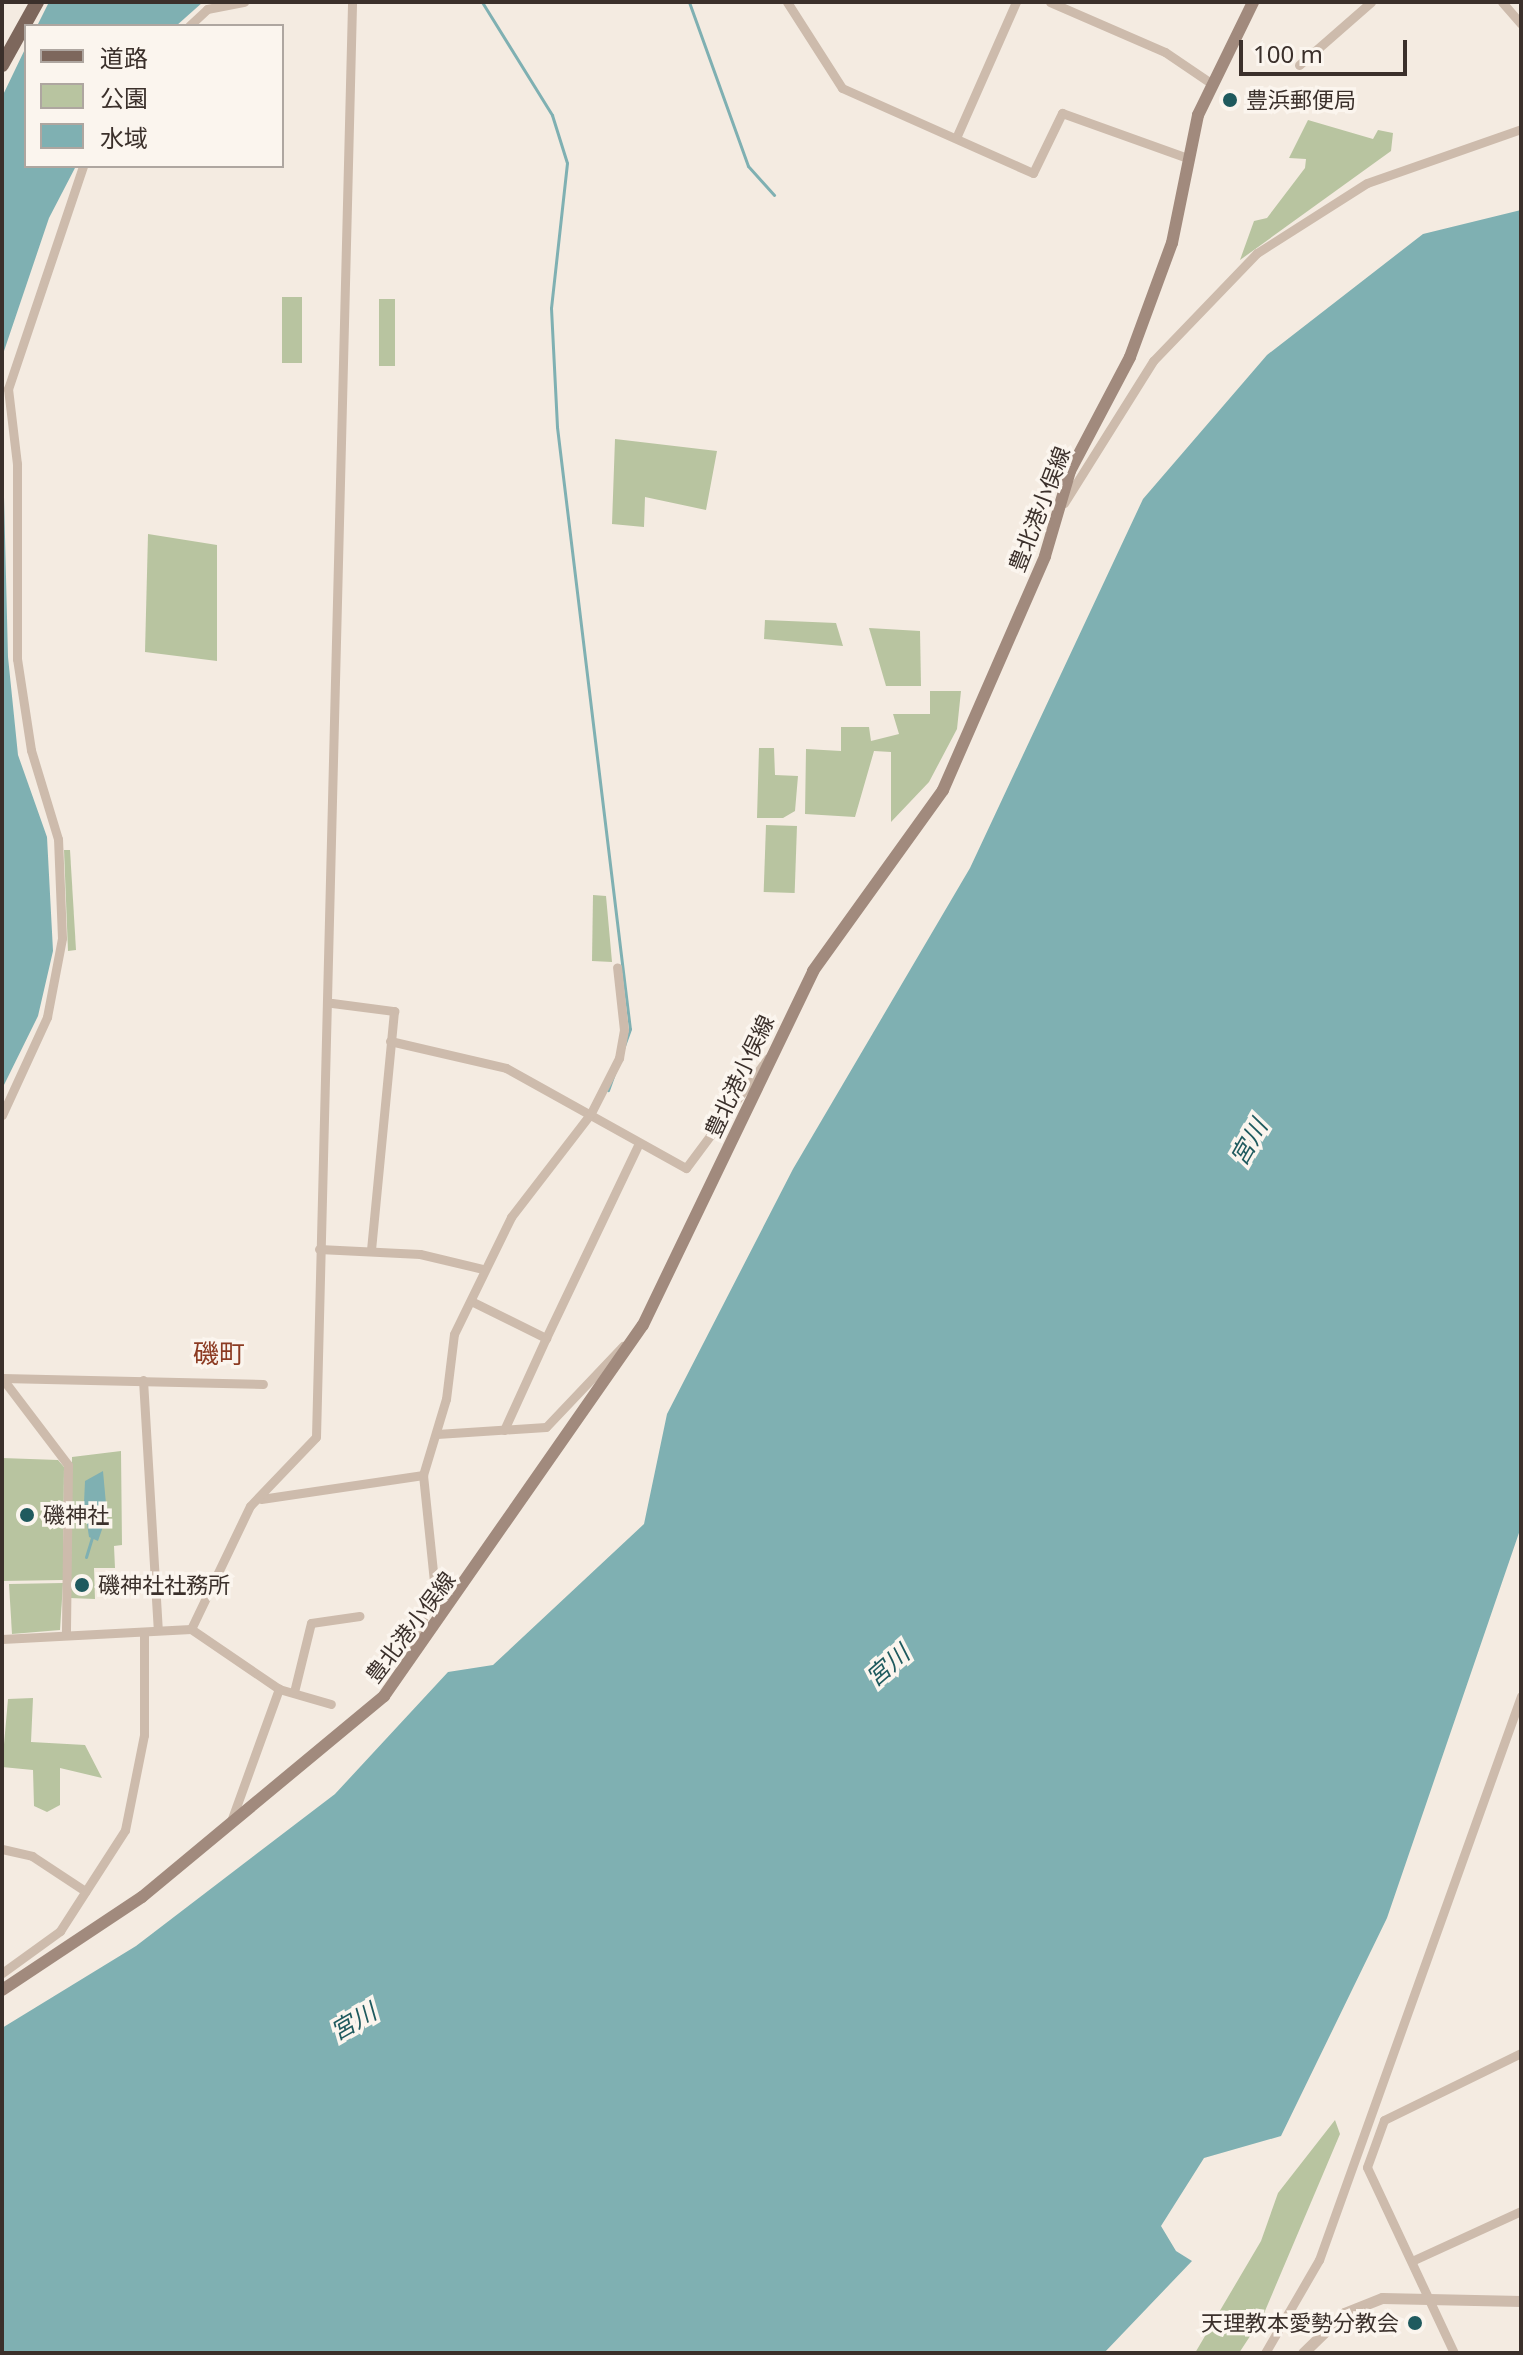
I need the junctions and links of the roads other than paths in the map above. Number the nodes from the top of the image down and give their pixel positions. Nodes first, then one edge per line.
1 (37, 2) edge
2 (244, 2) edge
3 (352, 2) edge
4 (787, 2) edge
5 (1016, 2) edge
6 (1050, 2) edge
7 (1371, 2) edge
8 (1502, 2) edge
9 (1249, 4) edge
10 (25, 24) edge
11 (191, 24) edge
12 (1521, 24) edge
13 (24, 25) edge
14 (2, 65) edge
15 (1299, 65) dead end
16 (1212, 84) junction
17 (1521, 129) edge
18 (956, 138) junction
19 (1185, 157) junction
20 (82, 168) edge
21 (1061, 508) junction
22 (617, 967) dead end
23 (332, 1003) junction
24 (390, 1041) junction
25 (768, 1058) junction
26 (591, 1113) junction
27 (2, 1115) edge
28 (638, 1145) junction
29 (319, 1249) junction
30 (371, 1249) junction
31 (483, 1269) junction
32 (471, 1301) junction
33 (643, 1325) junction
34 (546, 1338) junction
35 (143, 1380) junction
36 (263, 1384) dead end
37 (504, 1430) junction
38 (437, 1434) junction
39 (423, 1475) junction
40 (261, 1499) junction
41 (359, 1616) dead end
42 (158, 1629) junction
43 (191, 1629) junction
44 (66, 1632) junction
45 (144, 1632) junction
46 (2, 1639) edge
47 (399, 1676) junction
48 (279, 1689) junction
49 (294, 1692) junction
50 (1521, 1696) edge
51 (331, 1704) dead end
52 (230, 1826) junction
53 (2, 1849) edge
54 (85, 1891) junction
55 (2, 1973) edge
56 (2, 1990) edge
57 (1521, 2053) edge
58 (1521, 2211) edge
59 (1414, 2260) junction
60 (1430, 2297) junction
61 (1521, 2301) edge
62 (1265, 2353) edge
63 (1303, 2353) edge
64 (1454, 2353) edge

1 - 10 main road
2 - 11 street
3 - 23 street
4 - 18 street
5 - 18 street
6 - 16 street
7 - 15 street
8 - 12 street
9 - 16 main road, 豊北港小俣線
13 - 14 main road
16 - 19 main road, 豊北港小俣線
17 - 21 street
18 - 19 street
19 - 21 main road, 豊北港小俣線
20 - 27 street
21 - 25 main road, 豊北港小俣線
22 - 26 street
23 - 24 street
23 - 29 street
24 - 26 street
24 - 30 street
25 - 28 street
25 - 33 main road, 豊北港小俣線
26 - 28 street
26 - 31 street
28 - 34 street
29 - 30 street
29 - 40 street
30 - 31 street
31 - 32 street
32 - 34 street
32 - 38 street
33 - 37 street
33 - 47 main road, 豊北港小俣線
34 - 37 street
35 - 36 street
35 - 42 street
35 - 44 street
37 - 38 street
38 - 39 street
39 - 40 street
39 - 47 street
40 - 43 street
41 - 49 street
42 - 43 street
42 - 45 street
43 - 48 street
44 - 45 street
44 - 46 street
45 - 54 street
47 - 52 main road, 豊北港小俣線
48 - 49 street
48 - 52 street
49 - 51 street
50 - 62 street
52 - 56 main road, 豊北港小俣線
53 - 54 street
54 - 55 street
57 - 59 street
58 - 59 street
59 - 60 street
60 - 61 street
60 - 63 street
60 - 64 street

